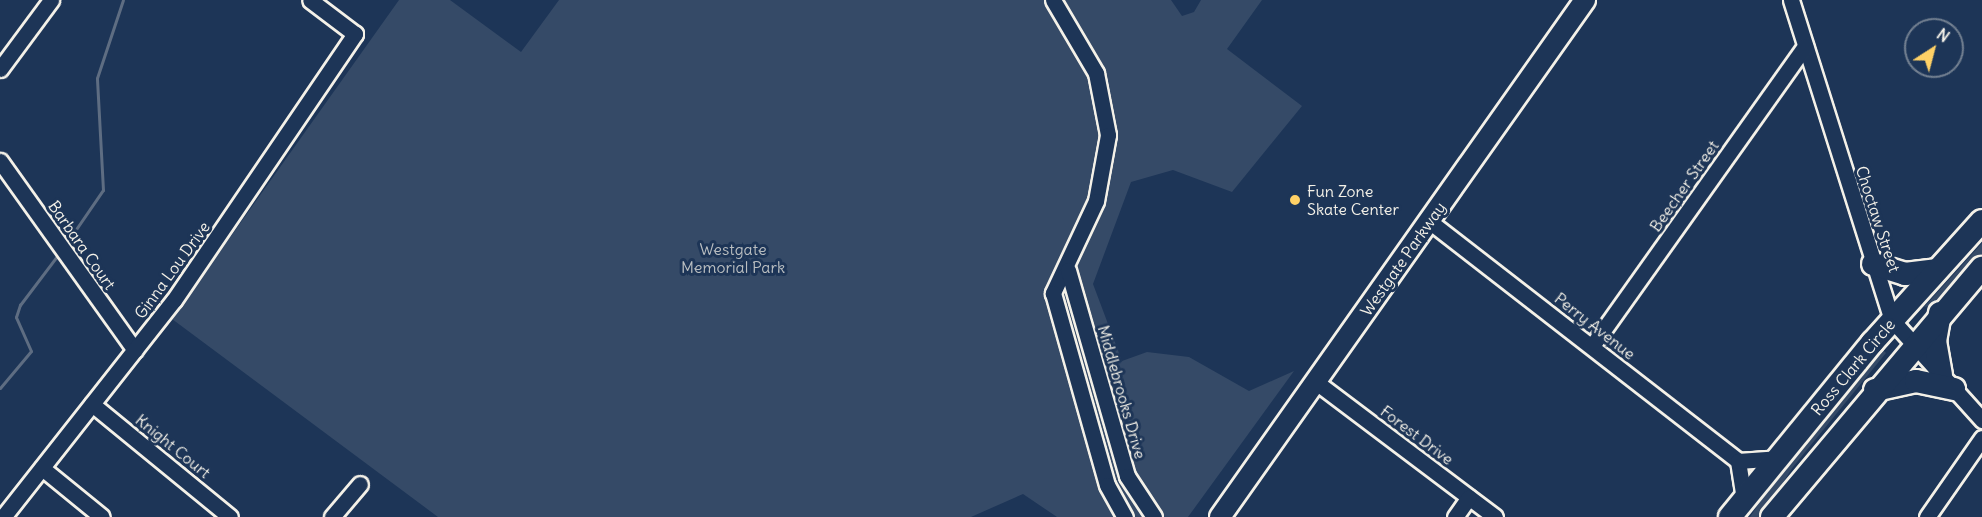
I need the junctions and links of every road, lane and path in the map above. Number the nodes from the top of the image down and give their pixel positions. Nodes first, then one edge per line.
1 (51, 0) edge
2 (310, 0) edge
3 (1053, 0) edge
4 (1585, 0) edge
5 (1791, 0) edge
6 (1805, 46) junction
7 (0, 69) edge
8 (0, 161) edge
9 (1982, 220) edge
10 (1429, 221) junction
11 (1873, 264) junction
12 (1982, 268) edge
13 (1068, 270) junction
14 (1936, 270) junction
15 (1940, 313) junction
16 (1892, 320) junction
17 (1914, 344) junction
18 (1592, 346) junction
19 (135, 350) junction
20 (1947, 381) junction
21 (1316, 382) junction
22 (1875, 390) junction
23 (92, 404) junction
24 (1982, 420) edge
25 (1982, 438) edge
26 (1778, 458) junction
27 (1738, 460) junction
28 (42, 468) junction
29 (360, 484) dead end
30 (1469, 497) junction
31 (1744, 499) junction
32 (3, 517) edge
33 (102, 517) edge
34 (230, 517) edge
35 (332, 517) edge
36 (1125, 517) edge
37 (1154, 517) edge
38 (1220, 517) edge
39 (1455, 517) edge
40 (1495, 517) edge
41 (1730, 517) edge
42 (1772, 517) edge
43 (1926, 517) edge

1 - 7 street
2 - 19 street, Ginna Lou Drive
3 - 13 street
4 - 10 main road, Westgate Parkway
5 - 6 street, Choctaw Street
6 - 11 street, Choctaw Street
6 - 18 street, Beecher Street
8 - 19 street, Barbara Court
9 - 14 highway, Ross Clark Circle
10 - 18 street, Perry Avenue
10 - 21 main road, Westgate Parkway
11 - 14 highway
11 - 16 street, Choctaw Street
12 - 15 highway, Ross Clark Circle
13 - 36 street
13 - 37 street, Middlebrooks Drive
14 - 16 highway, Ross Clark Circle
15 - 17 highway, Ross Clark Circle
15 - 20 highway
16 - 17 street, Choctaw Street
16 - 26 highway, Ross Clark Circle
17 - 20 street, Choctaw Street
17 - 22 highway, Ross Clark Circle
18 - 27 street, Perry Avenue
19 - 23 street, Ginna Lou Drive
20 - 22 highway
20 - 24 street, Choctaw Street
21 - 30 street, Forest Drive
21 - 38 main road, Westgate Parkway
22 - 42 highway, Ross Clark Circle
23 - 28 street, Ginna Lou Drive
23 - 34 street, Knight Court
25 - 43 street
26 - 27 street
26 - 31 highway, Ross Clark Circle
27 - 31 street
28 - 32 street, Ginna Lou Drive
28 - 33 street
29 - 35 street
30 - 39 street
30 - 40 street, Forest Drive
31 - 41 highway, Ross Clark Circle

